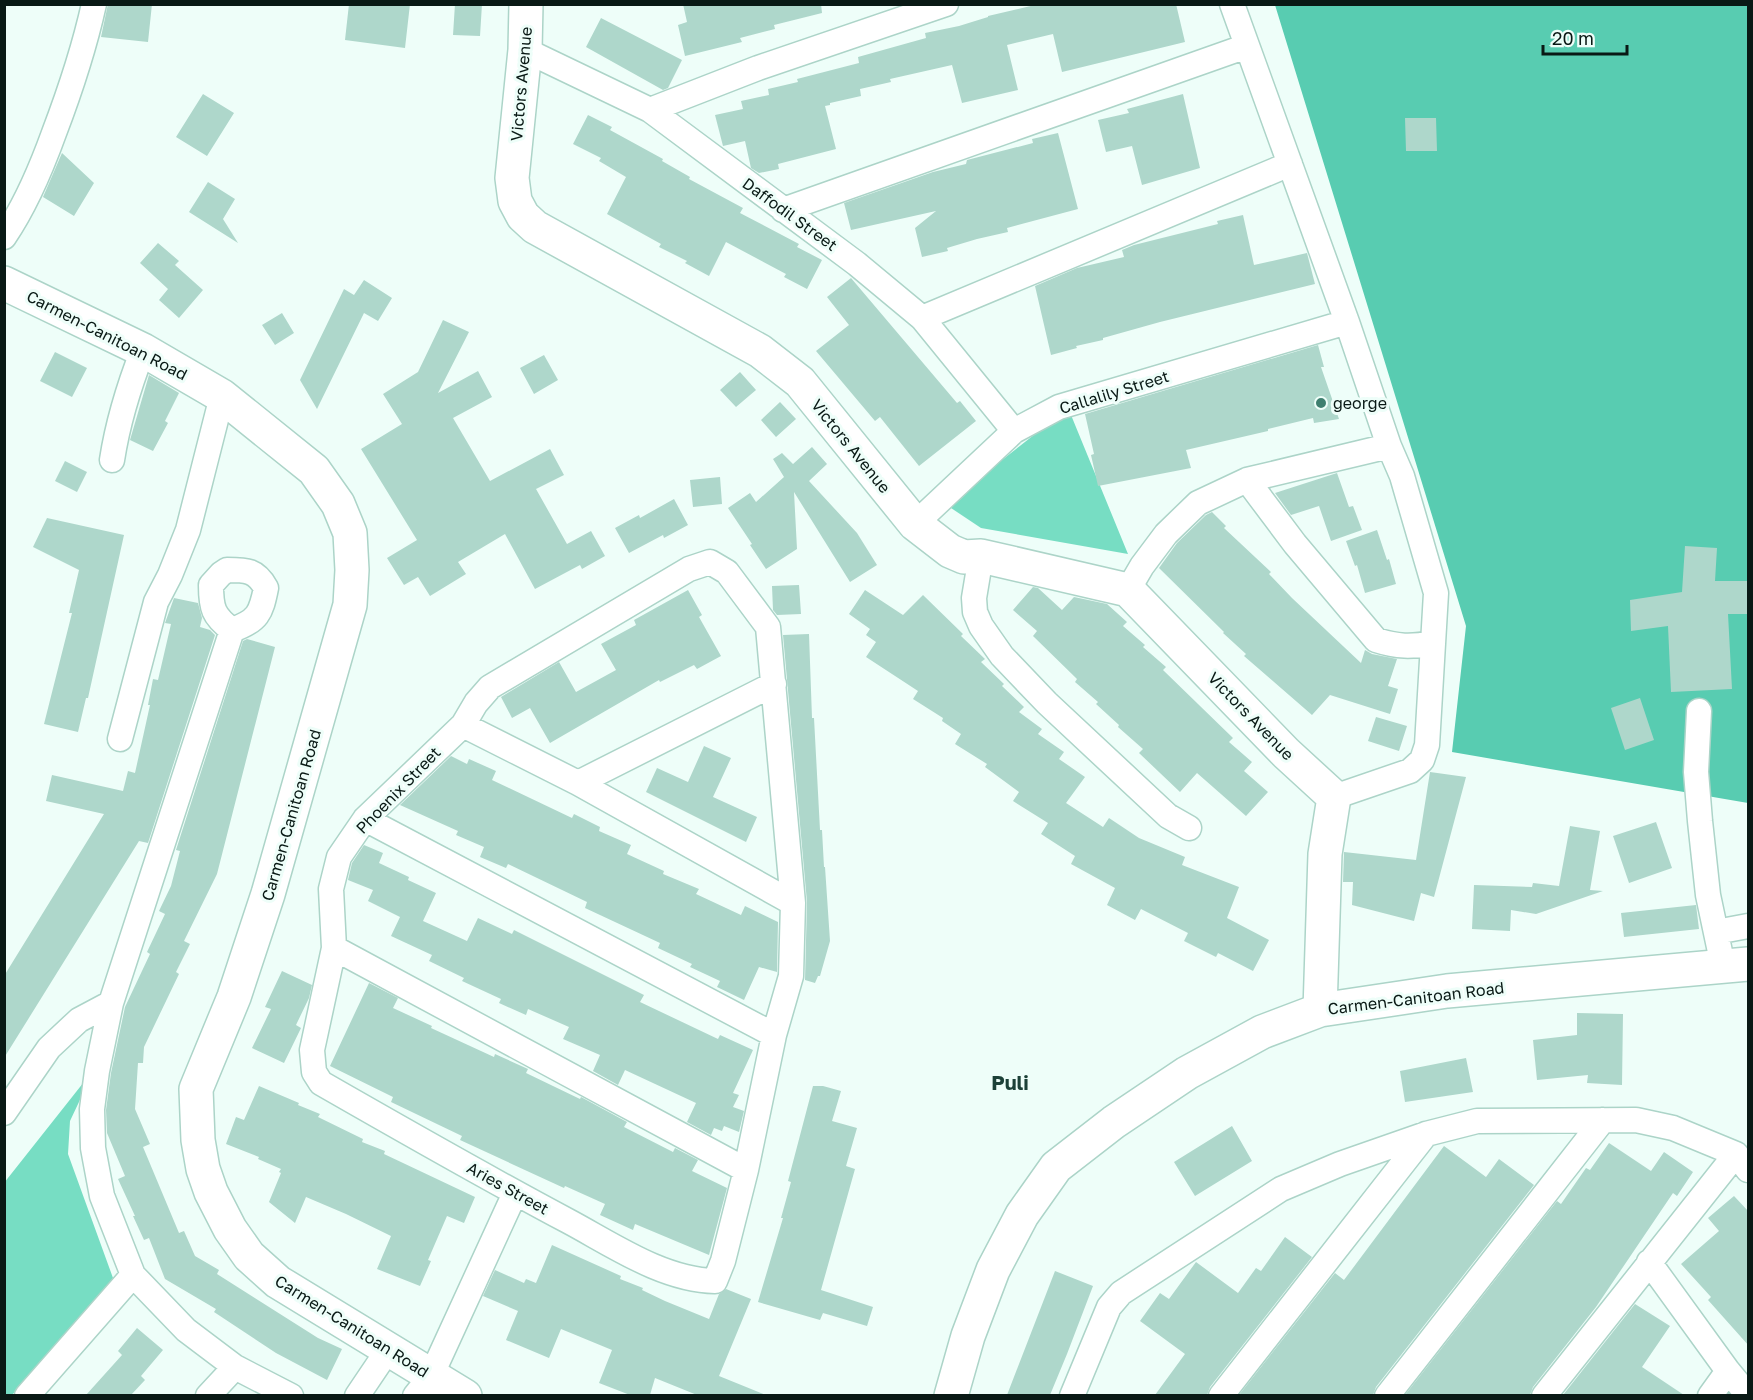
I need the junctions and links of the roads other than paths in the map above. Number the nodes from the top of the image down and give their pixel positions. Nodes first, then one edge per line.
1 (94, 4) edge
2 (526, 4) edge
3 (946, 4) edge
4 (1232, 4) edge
5 (1247, 46) junction
6 (525, 50) junction
7 (650, 110) junction
8 (1290, 165) junction
9 (783, 210) junction
10 (4, 237) edge
11 (4, 283) edge
12 (922, 318) junction
13 (1347, 322) junction
14 (143, 350) junction
15 (222, 396) junction
16 (1014, 431) junction
17 (1389, 446) junction
18 (112, 460) dead end
19 (1247, 480) junction
20 (915, 524) junction
21 (981, 556) junction
22 (1128, 590) junction
23 (232, 630) dead end
24 (1433, 643) junction
25 (774, 684) junction
26 (1699, 711) dead end
27 (463, 725) junction
28 (120, 739) dead end
29 (578, 783) junction
30 (1334, 796) junction
31 (365, 819) junction
32 (1189, 828) dead end
33 (793, 903) junction
34 (1749, 926) edge
35 (1716, 932) junction
36 (334, 948) junction
37 (1736, 965) edge
38 (111, 1003) junction
39 (1320, 1010) junction
40 (774, 1035) junction
41 (314, 1072) joint
42 (4, 1113) edge
43 (1603, 1120) junction
44 (1426, 1134) junction
45 (1742, 1162) edge
46 (746, 1170) junction
47 (515, 1193) junction
48 (1649, 1262) junction
49 (133, 1275) junction
50 (388, 1350) junction
51 (235, 1367) junction
52 (1728, 1371) junction
53 (423, 1386) edge
54 (27, 1395) edge
55 (208, 1395) edge
56 (291, 1395) edge
57 (357, 1395) edge
58 (465, 1395) edge
59 (951, 1395) edge
60 (1072, 1395) edge
61 (1221, 1395) edge
62 (1387, 1395) edge
63 (1544, 1395) edge
64 (1710, 1395) edge
65 (1749, 1395) edge

1 - 10 street
2 - 6 main road, Victors Avenue
3 - 7 street
4 - 5 street
5 - 8 street
5 - 9 street
6 - 7 street, Daffodil Street
6 - 20 main road, Victors Avenue
7 - 9 street, Daffodil Street
8 - 12 street
8 - 13 street
9 - 12 street, Daffodil Street
11 - 14 main road, Carmen-Canitoan Road
12 - 16 street, Daffodil Street
13 - 16 street, Callalily Street
13 - 17 street
14 - 15 main road, Carmen-Canitoan Road
14 - 18 street
15 - 28 street
15 - 50 main road, Carmen-Canitoan Road
16 - 20 street, Callalily Street
17 - 19 street
17 - 24 street
19 - 22 street
19 - 24 street
20 - 21 main road, Victors Avenue
21 - 22 main road, Victors Avenue
21 - 32 street
22 - 30 main road, Victors Avenue
23 - 38 street
24 - 30 street
25 - 27 street, Phoenix Street
25 - 29 street
25 - 33 street
26 - 35 street
27 - 29 street
27 - 31 street, Phoenix Street
29 - 33 street
30 - 39 main road
31 - 36 street, Phoenix Street
31 - 40 street
33 - 40 street
34 - 35 street
35 - 37 street
36 - 41 street, Phoenix Street
36 - 46 street
37 - 39 main road, Carmen-Canitoan Road
38 - 42 street
38 - 49 street
39 - 59 main road, Carmen-Canitoan Road
40 - 46 street
41 - 47 street, Aries Street
43 - 44 street
43 - 45 street
43 - 62 street
44 - 60 street
44 - 61 street
45 - 48 street
46 - 47 street, Aries Street
47 - 53 street
48 - 52 street
48 - 63 street
49 - 51 street
49 - 54 street
50 - 53 main road, Carmen-Canitoan Road
50 - 57 street
51 - 55 street
51 - 56 street
52 - 64 street
52 - 65 street
53 - 58 main road, Carmen-Canitoan Road

